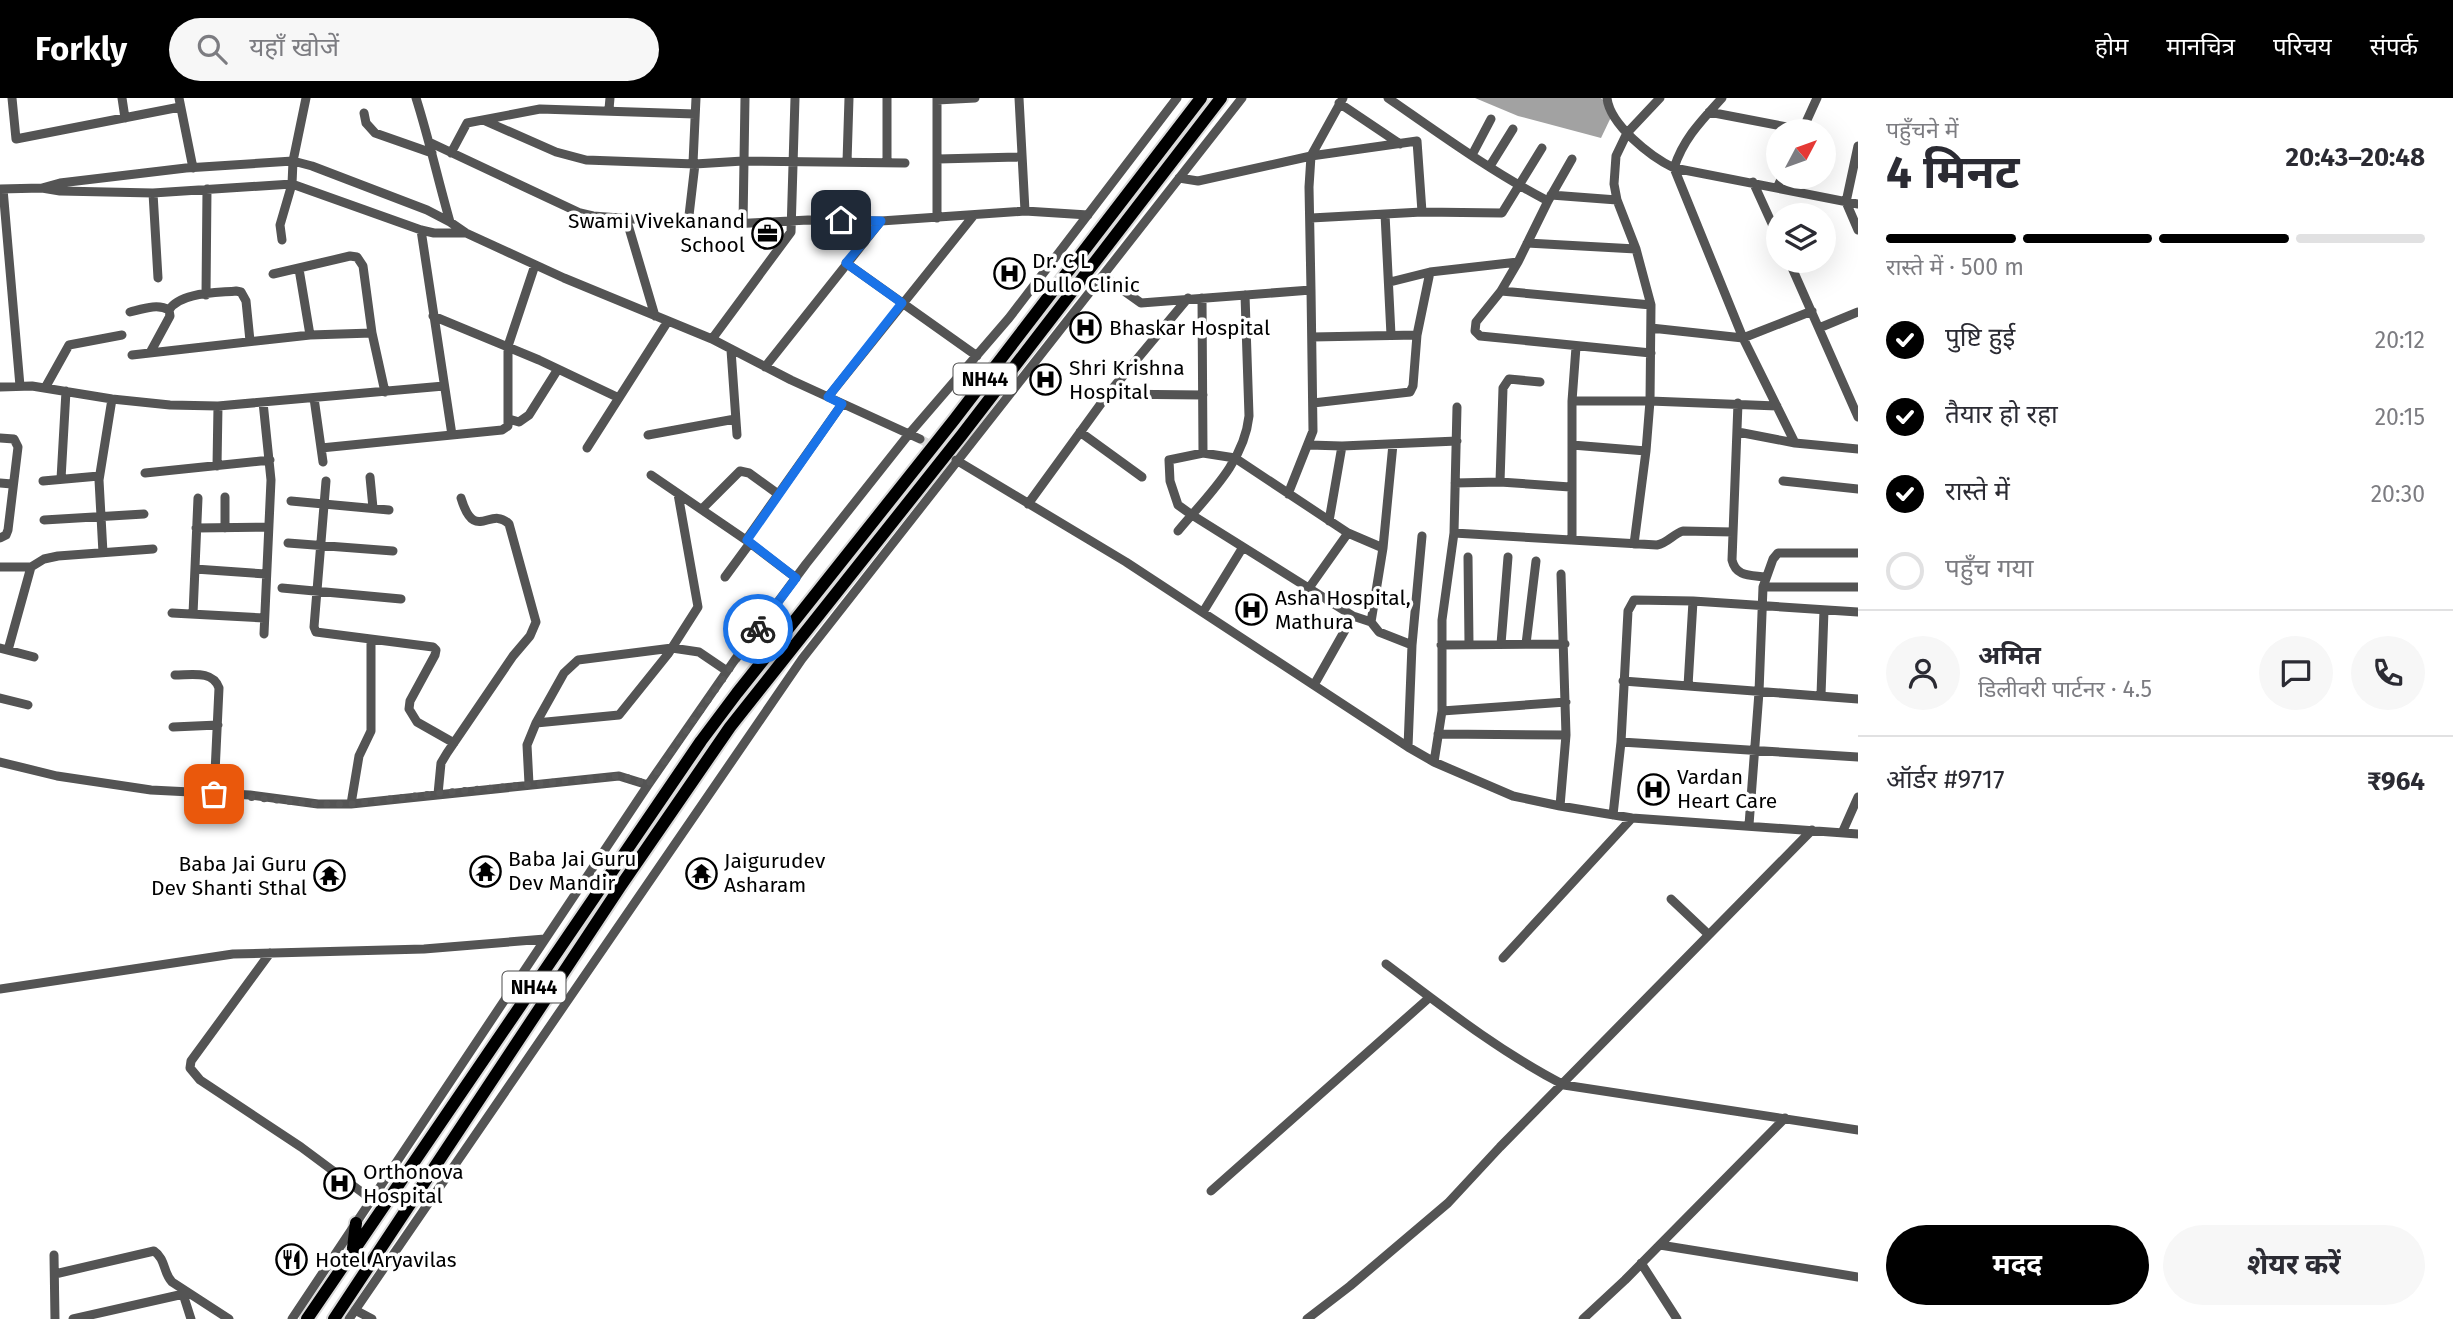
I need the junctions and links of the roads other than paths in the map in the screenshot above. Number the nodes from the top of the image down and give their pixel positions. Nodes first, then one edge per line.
1 (12, 98) edge
2 (122, 98) edge
3 (306, 98) edge
4 (416, 98) edge
5 (610, 98) edge
6 (696, 98) edge
7 (745, 98) edge
8 (795, 98) edge
9 (849, 98) edge
10 (887, 98) edge
11 (975, 98) edge
12 (1019, 98) edge
13 (1177, 98) edge
14 (1201, 98) edge
15 (1221, 98) edge
16 (1242, 98) edge
17 (1388, 98) edge
18 (1607, 98) edge
19 (1660, 98) edge
20 (1722, 98) edge
21 (1817, 98) edge
22 (937, 99) edge
23 (1341, 101) edge
24 (180, 102) edge
25 (609, 109) junction
26 (1709, 112) junction
27 (364, 113) dead end
28 (695, 114) junction
29 (125, 118) junction
30 (1491, 119) dead end
31 (1807, 119) edge
32 (483, 120) junction
33 (1766, 124) edge
34 (1513, 129) dead end
35 (1627, 132) junction
36 (1400, 144) junction
37 (1858, 146) edge
38 (431, 148) junction
39 (1542, 148) dead end
40 (451, 153) junction
41 (1472, 155) junction
42 (1311, 156) junction
43 (1021, 157) junction
44 (1857, 157) edge
45 (938, 159) junction
46 (1572, 159) dead end
47 (293, 161) junction
48 (743, 161) junction
49 (795, 162) junction
50 (847, 162) junction
51 (694, 163) junction
52 (887, 163) junction
53 (905, 163) dead end
54 (1490, 166) junction
55 (193, 168) junction
56 (1674, 169) junction
57 (1179, 178) junction
58 (1753, 182) junction
59 (292, 184) junction
60 (1766, 185) edge
61 (1519, 186) junction
62 (3, 187) edge
63 (42, 188) junction
64 (207, 189) junction
65 (1782, 189) edge
66 (153, 193) junction
67 (1550, 198) junction
68 (1617, 200) junction
69 (1846, 202) junction
70 (1858, 204) edge
71 (1025, 211) junction
72 (1766, 211) edge
73 (1422, 212) junction
74 (1385, 214) junction
75 (974, 215) junction
76 (1088, 215) junction
77 (937, 218) junction
78 (1311, 218) junction
79 (626, 219) junction
80 (793, 221) junction
81 (881, 221) junction
82 (450, 222) junction
83 (688, 224) junction
84 (743, 225) junction
85 (421, 230) junction
86 (1858, 230) edge
87 (466, 233) junction
88 (282, 240) dead end
89 (1527, 243) junction
90 (1636, 249) junction
91 (1518, 262) junction
92 (846, 263) junction
93 (535, 265) junction
94 (299, 268) junction
95 (1430, 272) junction
96 (1795, 273) edge
97 (273, 274) dead end
98 (1103, 276) junction
99 (158, 278) dead end
100 (1390, 282) junction
101 (1311, 290) junction
102 (1501, 291) junction
103 (206, 295) junction
104 (1245, 295) junction
105 (1188, 298) junction
106 (1202, 298) junction
107 (902, 303) junction
108 (1651, 305) junction
109 (169, 310) junction
110 (1812, 311) junction
111 (130, 312) dead end
112 (1858, 312) edge
113 (433, 316) junction
114 (655, 316) junction
115 (668, 321) junction
116 (1651, 328) junction
117 (1819, 328) junction
118 (372, 333) junction
119 (122, 335) dead end
120 (310, 335) junction
121 (1391, 335) junction
122 (1417, 335) junction
123 (1312, 337) junction
124 (1743, 338) junction
125 (712, 339) junction
126 (250, 341) junction
127 (508, 346) junction
128 (1576, 347) junction
129 (731, 349) junction
130 (151, 351) junction
131 (1651, 353) junction
132 (132, 355) dead end
133 (977, 356) junction
134 (765, 367) junction
135 (558, 369) junction
136 (1541, 382) dead end
137 (20, 386) junction
138 (444, 386) junction
139 (0, 387) edge
140 (45, 388) junction
141 (66, 391) junction
142 (385, 392) junction
143 (1108, 394) junction
144 (1203, 395) junction
145 (828, 397) junction
146 (314, 398) junction
147 (619, 398) junction
148 (112, 399) junction
149 (1572, 401) junction
150 (1650, 401) junction
151 (263, 402) junction
152 (1313, 403) junction
153 (1738, 403) junction
154 (842, 404) junction
155 (1777, 405) junction
156 (218, 406) junction
157 (1457, 407) dead end
158 (1858, 417) edge
159 (509, 419) junction
160 (735, 419) junction
161 (1080, 432) junction
162 (1738, 432) junction
163 (909, 434) junction
164 (452, 435) junction
165 (648, 435) dead end
166 (737, 435) dead end
167 (0, 438) edge
168 (920, 439) tunnel mouth
169 (1457, 441) junction
170 (1795, 443) junction
171 (1393, 444) junction
172 (1308, 445) junction
173 (1572, 445) junction
174 (1342, 446) junction
175 (321, 448) junction
176 (587, 449) dead end
177 (1858, 449) edge
178 (1646, 452) junction
179 (1203, 453) junction
180 (1235, 458) junction
181 (270, 460) junction
182 (957, 460) junction
183 (323, 463) dead end
184 (217, 466) junction
185 (145, 473) dead end
186 (651, 475) dead end
187 (99, 476) junction
188 (370, 477) dead end
189 (1142, 477) dead end
190 (61, 480) junction
191 (43, 481) dead end
192 (326, 481) dead end
193 (1783, 481) dead end
194 (1500, 482) junction
195 (0, 483) edge
196 (1455, 483) junction
197 (12, 484) junction
198 (1570, 487) junction
199 (1858, 489) edge
200 (678, 494) junction
201 (1288, 494) junction
202 (778, 495) junction
203 (225, 497) dead end
204 (198, 498) dead end
205 (461, 498) dead end
206 (291, 501) dead end
207 (324, 503) junction
208 (1028, 504) junction
209 (373, 508) junction
210 (702, 509) junction
211 (389, 510) dead end
212 (144, 514) dead end
213 (1192, 515) junction
214 (101, 517) junction
215 (44, 520) dead end
216 (1329, 521) junction
217 (268, 527) junction
218 (197, 528) junction
219 (225, 528) junction
220 (1178, 531) dead end
221 (1733, 532) junction
222 (1348, 533) junction
223 (1454, 533) junction
224 (1422, 536) dead end
225 (0, 538) edge
226 (1572, 539) junction
227 (748, 541) junction
228 (288, 543) dead end
229 (320, 544) junction
230 (1634, 544) junction
231 (1243, 547) junction
232 (1383, 548) junction
233 (153, 549) dead end
234 (393, 551) dead end
235 (103, 552) junction
236 (1857, 553) edge
237 (1468, 557) dead end
238 (1508, 557) dead end
239 (1536, 561) dead end
240 (0, 567) edge
241 (31, 567) junction
242 (195, 569) junction
243 (1561, 573) dead end
244 (266, 574) junction
245 (725, 577) dead end
246 (796, 578) junction
247 (1764, 582) junction
248 (1858, 587) edge
249 (282, 588) dead end
250 (1309, 589) junction
251 (317, 591) junction
252 (401, 599) dead end
253 (1693, 601) junction
254 (1763, 607) junction
255 (1825, 610) junction
256 (1858, 611) edge
257 (1203, 612) junction
258 (172, 613) dead end
259 (193, 614) junction
260 (1353, 616) junction
261 (264, 618) junction
262 (1371, 622) junction
263 (264, 634) dead end
264 (371, 640) junction
265 (1469, 644) junction
266 (1501, 644) junction
267 (1526, 644) junction
268 (1565, 644) junction
269 (1412, 645) junction
270 (1441, 645) junction
271 (672, 648) junction
272 (4, 649) edge
273 (34, 657) dead end
274 (727, 671) junction
275 (175, 675) dead end
276 (1623, 681) junction
277 (1314, 685) junction
278 (1688, 686) junction
279 (1759, 692) junction
280 (1821, 695) junction
281 (0, 698) edge
282 (1858, 699) edge
283 (1566, 702) junction
284 (28, 705) dead end
285 (1441, 711) junction
286 (536, 723) junction
287 (218, 725) junction
288 (173, 727) dead end
289 (1438, 734) junction
290 (1566, 735) junction
291 (1621, 742) junction
292 (454, 743) junction
293 (1408, 747) junction
294 (1755, 749) junction
295 (1858, 757) edge
296 (0, 762) edge
297 (1434, 762) junction
298 (529, 785) junction
299 (648, 785) junction
300 (438, 793) junction
301 (214, 794) junction
302 (1858, 797) edge
303 (351, 804) junction
304 (1560, 806) junction
305 (1614, 815) junction
306 (1632, 818) junction
307 (1749, 825) junction
308 (1812, 830) junction
309 (1842, 833) junction
310 (1858, 834) edge
311 (1671, 899) dead end
312 (1708, 934) junction
313 (545, 939) junction
314 (270, 953) junction
315 (1503, 958) dead end
316 (1386, 964) dead end
317 (0, 989) edge
318 (1430, 997) junction
319 (1564, 1084) junction
320 (1785, 1118) junction
321 (1858, 1130) edge
322 (1212, 1191) dead end
323 (371, 1199) junction
324 (356, 1223) junction
325 (1660, 1245) junction
326 (353, 1252) junction
327 (54, 1255) dead end
328 (1641, 1263) junction
329 (55, 1274) junction
330 (1858, 1277) edge
331 (186, 1294) junction
332 (352, 1315) edge
333 (55, 1319) edge
334 (73, 1319) edge
335 (191, 1319) edge
336 (229, 1319) edge
337 (292, 1319) edge
338 (307, 1319) edge
339 (334, 1319) edge
340 (372, 1319) edge
341 (1307, 1319) edge
342 (1583, 1319) edge
343 (1677, 1319) edge

1 - 29 street
2 - 29 street
3 - 47 street
4 - 38 street
5 - 25 street
6 - 28 street
7 - 48 street
8 - 49 street
9 - 50 street
10 - 52 street
11 - 22 street
12 - 43 street
13 - 76 street
14 - 326 highway, NH44
15 - 339 highway, NH44
16 - 57 street
17 - 41 street
18 - 35 street
19 - 35 street
20 - 26 street
21 - 31 street
22 - 45 street
23 - 36 street
23 - 42 street
24 - 29 street
24 - 55 street
25 - 28 street
25 - 32 street
26 - 33 street
26 - 56 street
27 - 38 street
28 - 51 street
30 - 41 street
32 - 40 street
32 - 51 street
34 - 54 street
35 - 56 street
35 - 68 street
36 - 42 street
36 - 73 street
37 - 44 street
38 - 40 street
38 - 82 street
39 - 61 street
40 - 79 street
41 - 54 street
42 - 57 street
42 - 78 street
43 - 45 street
43 - 71 street
44 - 69 street
45 - 77 street
46 - 67 street
47 - 55 street
47 - 59 street
47 - 82 street
48 - 49 street
48 - 51 street
48 - 84 street
49 - 50 street
49 - 80 street
50 - 52 street
51 - 83 street
52 - 53 street
54 - 61 street
55 - 63 street
56 - 58 street
56 - 124 street
57 - 98 street
58 - 60 street
58 - 72 street
59 - 64 street
59 - 85 street
59 - 88 street
61 - 67 street
61 - 73 street
62 - 63 street
62 - 137 street
63 - 66 street
64 - 66 street
64 - 103 street
65 - 69 street
66 - 99 street
67 - 68 street
67 - 89 street
68 - 90 street
69 - 70 street
69 - 86 street
71 - 75 street
71 - 76 street
73 - 74 street
74 - 78 street
74 - 100 street
75 - 77 street
75 - 107 street
76 - 133 street
77 - 81 street
78 - 101 street
79 - 83 street
79 - 114 street
80 - 81 street
80 - 84 street
80 - 125 street
81 - 92 street
82 - 87 street
83 - 84 street
85 - 87 street
85 - 113 street
87 - 93 street
89 - 90 street
89 - 91 street
90 - 108 street
91 - 95 street
91 - 102 street
92 - 107 street
92 - 134 street
93 - 114 street
93 - 127 street
94 - 97 street
94 - 118 street
94 - 120 street
95 - 100 street
95 - 122 street
96 - 110 street
98 - 105 street
98 - 182 street
100 - 121 street
101 - 104 street
101 - 123 street
102 - 108 street
102 - 128 street
103 - 109 street
103 - 126 street
104 - 106 street
104 - 180 street
105 - 106 street
105 - 143 street
106 - 144 street
107 - 133 street
107 - 145 street
108 - 116 street
109 - 111 street
109 - 130 street
110 - 117 street
110 - 124 street
112 - 117 street
113 - 127 street
113 - 138 street
114 - 115 street
115 - 125 street
115 - 147 street
116 - 124 street
116 - 131 street
117 - 158 street
118 - 120 street
118 - 142 street
119 - 140 street
120 - 126 street
121 - 122 street
121 - 123 street
122 - 152 street
123 - 152 street
124 - 155 street
125 - 129 street
126 - 130 street
127 - 135 street
127 - 159 street
128 - 131 street
128 - 149 street
129 - 134 street
129 - 160 street
130 - 132 street
131 - 150 street
133 - 163 street
134 - 145 street
135 - 147 street
135 - 159 street
136 - 194 street
137 - 139 street
137 - 140 street
138 - 142 street
138 - 164 street
140 - 141 street
141 - 148 street
141 - 190 street
142 - 146 street
143 - 144 street
143 - 161 street
144 - 179 street
145 - 154 street
146 - 151 street
146 - 175 street
147 - 176 street
148 - 156 street
148 - 187 street
149 - 150 street
149 - 173 street
150 - 153 street
150 - 178 street
151 - 156 street
151 - 181 street
152 - 172 street
153 - 155 street
153 - 162 street
154 - 163 street
154 - 202 street
155 - 170 street
156 - 184 street
157 - 169 street
159 - 164 street
160 - 165 street
160 - 166 street
161 - 189 street
161 - 208 street
162 - 170 street
162 - 221 street
163 - 168 street
163 - 246 street
164 - 175 street
167 - 197 street
169 - 171 street
169 - 196 street
170 - 177 street
171 - 174 street
171 - 232 street
172 - 174 street
172 - 201 street
173 - 178 street
173 - 198 street
174 - 216 street
175 - 183 street
178 - 230 street
179 - 180 street
179 - 213 street
180 - 201 street
180 - 213 street
181 - 184 street
181 - 217 street
182 - 208 street
182 - 332 street
184 - 185 street
186 - 200 street
187 - 190 street
187 - 214 street
188 - 209 street
190 - 191 street
192 - 207 street
193 - 199 street
194 - 196 street
194 - 198 street
195 - 197 street
196 - 223 street
197 - 225 street
198 - 226 street
200 - 210 street
200 - 271 street
201 - 216 street
202 - 210 street
202 - 227 street
203 - 219 street
204 - 218 street
205 - 292 street
206 - 207 street
207 - 209 street
207 - 229 street
208 - 257 street
209 - 211 street
210 - 227 street
212 - 214 street
213 - 220 street
213 - 231 street
214 - 215 street
214 - 235 street
216 - 222 street
217 - 219 street
217 - 244 street
218 - 219 street
218 - 242 street
221 - 230 street
221 - 247 street
222 - 232 street
222 - 250 street
223 - 226 street
223 - 270 street
224 - 269 street
226 - 230 street
227 - 245 street
227 - 246 street
228 - 229 street
229 - 234 street
229 - 251 street
231 - 250 street
231 - 257 street
232 - 262 street
233 - 235 street
235 - 241 street
236 - 247 street
237 - 265 street
238 - 266 street
239 - 267 street
240 - 241 street
241 - 272 street
242 - 244 street
242 - 259 street
243 - 268 street
244 - 261 street
246 - 274 street
247 - 248 street
247 - 254 street
249 - 251 street
250 - 260 street
251 - 252 street
251 - 264 street
253 - 254 street
253 - 276 street
253 - 278 street
254 - 255 street
254 - 279 street
255 - 256 street
255 - 280 street
257 - 277 street
258 - 259 street
259 - 261 street
260 - 262 street
260 - 277 street
261 - 263 street
262 - 269 street
264 - 292 street
264 - 303 street
265 - 266 street
265 - 270 street
266 - 267 street
267 - 268 street
268 - 283 street
269 - 293 street
270 - 285 street
271 - 274 street
271 - 286 street
271 - 286 street
272 - 273 street
274 - 299 street
275 - 287 street
276 - 278 street
276 - 291 street
277 - 293 street
278 - 279 street
279 - 280 street
279 - 294 street
280 - 282 street
281 - 284 street
283 - 285 street
283 - 290 street
285 - 289 street
286 - 298 street
287 - 288 street
287 - 301 street
289 - 290 street
289 - 297 street
290 - 304 street
291 - 294 street
291 - 305 street
292 - 300 street
293 - 297 street
294 - 295 street
294 - 307 street
296 - 301 street
297 - 304 street
298 - 299 street
298 - 300 street
299 - 313 street
300 - 303 street
301 - 303 street
302 - 309 street
304 - 305 street
305 - 306 street
306 - 307 street
306 - 315 street
307 - 308 street
308 - 309 street
308 - 312 street
309 - 310 street
311 - 312 street
312 - 319 street
313 - 314 street
313 - 323 street
314 - 317 street
314 - 323 street
316 - 318 street
318 - 319 street
318 - 322 street
319 - 320 street
319 - 341 street
320 - 321 street
320 - 325 street
323 - 324 street
324 - 326 highway
324 - 337 street
325 - 328 street
325 - 330 street
326 - 338 highway, NH44
327 - 329 street
328 - 342 street
328 - 343 street
329 - 331 street
329 - 333 street
331 - 334 street
331 - 335 street
331 - 336 street
332 - 340 street

